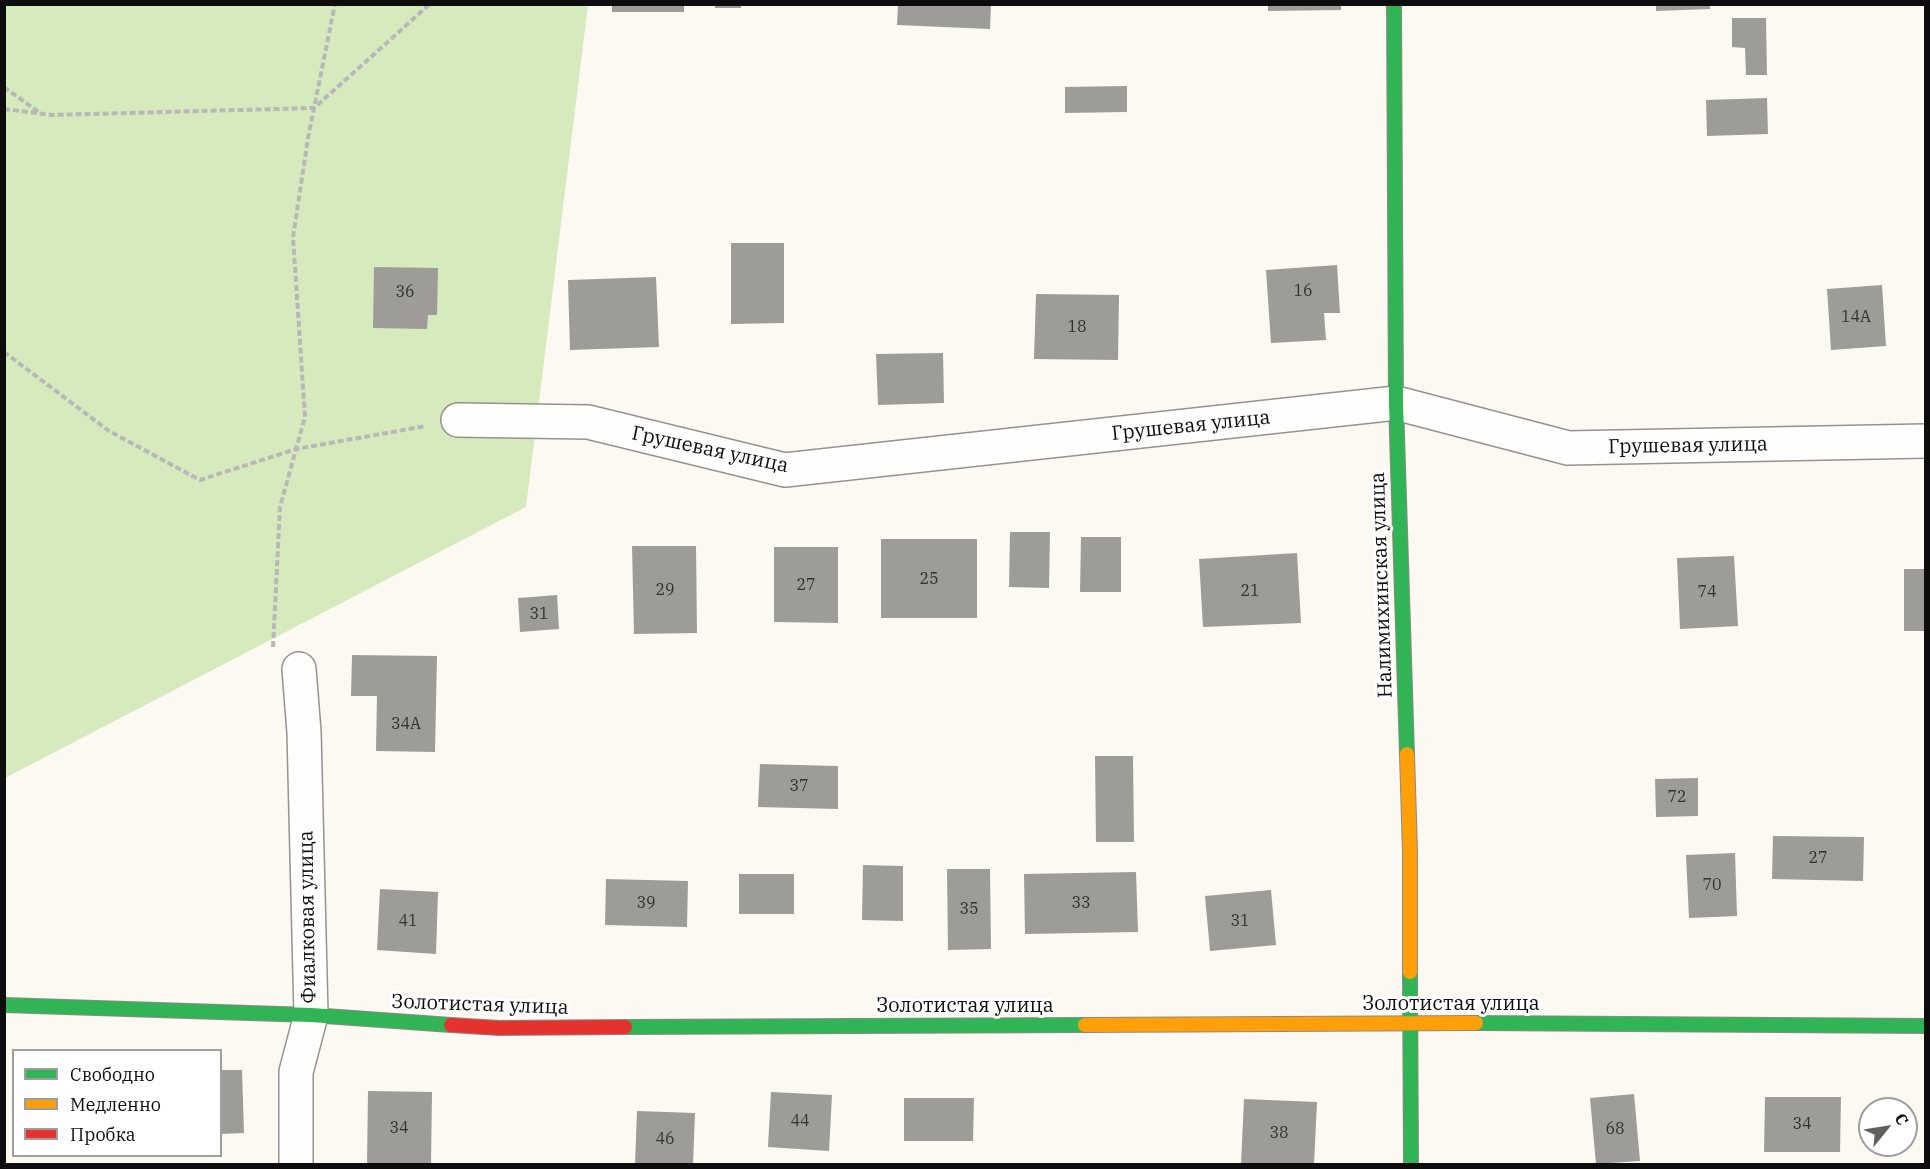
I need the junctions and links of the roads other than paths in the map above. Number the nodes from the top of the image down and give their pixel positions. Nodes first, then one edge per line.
1 (1394, 4) edge
2 (1396, 403) junction
3 (458, 420) road end
4 (1926, 441) edge
5 (299, 669) dead end
6 (4, 1005) edge
7 (311, 1015) junction
8 (1409, 1023) junction
9 (1926, 1026) edge
10 (296, 1164) edge
11 (1411, 1164) edge

1 - 2 street, Налимихинская улица
2 - 3 street, Грушевая улица
2 - 4 street, Грушевая улица
2 - 8 street, Налимихинская улица
5 - 7 street, Фиалковая улица
6 - 7 street, Золотистая улица
7 - 8 street, Золотистая улица
7 - 10 street, Фиалковая улица
8 - 9 street, Золотистая улица
8 - 11 street, Налимихинская улица

